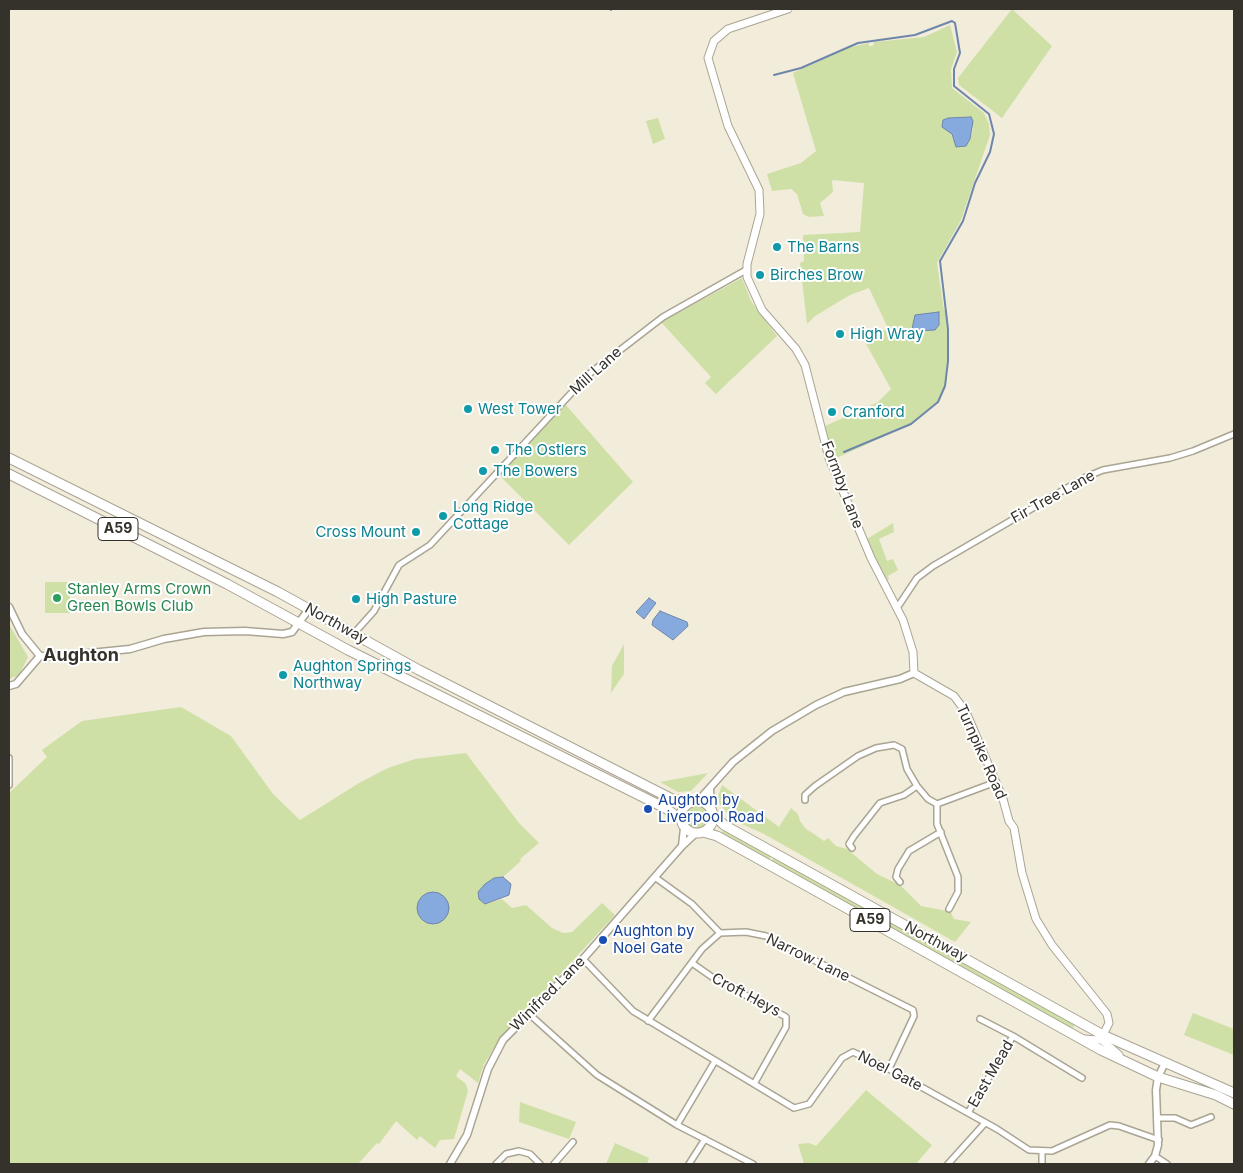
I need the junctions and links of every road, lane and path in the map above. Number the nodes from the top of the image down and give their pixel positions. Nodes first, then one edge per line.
1 (788, 9) edge
2 (746, 270) junction
3 (1234, 434) edge
4 (9, 458) edge
5 (9, 474) edge
6 (9, 607) edge
7 (897, 608) junction
8 (309, 609) junction
9 (300, 625) junction
10 (356, 636) junction
11 (348, 650) junction
12 (40, 656) junction
13 (914, 673) junction
14 (9, 686) edge
15 (9, 758) edge
16 (996, 782) junction
17 (9, 785) edge
18 (917, 786) junction
19 (710, 788) junction
20 (798, 794) dead end
21 (694, 802) junction
22 (938, 804) junction
23 (712, 811) junction
24 (683, 824) junction
25 (941, 832) junction
26 (699, 833) junction
27 (682, 846) junction
28 (848, 846) dead end
29 (656, 878) junction
30 (900, 882) dead end
31 (950, 910) dead end
32 (720, 934) junction
33 (583, 959) junction
34 (692, 963) junction
35 (920, 1006) dead end
36 (914, 1011) junction
37 (528, 1013) junction
38 (980, 1019) dead end
39 (648, 1021) junction
40 (1103, 1035) junction
41 (1013, 1036) junction
42 (1079, 1037) junction
43 (715, 1062) junction
44 (1165, 1063) junction
45 (1137, 1067) junction
46 (889, 1069) junction
47 (1080, 1069) dead end
48 (1158, 1077) junction
49 (754, 1084) junction
50 (1234, 1093) edge
51 (1234, 1104) edge
52 (968, 1113) junction
53 (1211, 1117) dead end
54 (1158, 1118) junction
55 (985, 1123) junction
56 (676, 1125) junction
57 (705, 1139) junction
58 (1159, 1140) junction
59 (573, 1142) dead end
60 (1042, 1152) junction
61 (1155, 1156) junction
62 (450, 1164) edge
63 (496, 1164) edge
64 (540, 1164) edge
65 (554, 1164) edge
66 (689, 1164) edge
67 (753, 1164) edge
68 (948, 1164) edge
69 (1042, 1164) edge
70 (1149, 1164) edge
71 (1167, 1164) edge

1 - 2 main road
2 - 7 main road, Formby Lane
2 - 10 street, Mill Lane
3 - 7 street, Fir Tree Lane
4 - 8 highway, Northway / A59
5 - 9 highway, Northway / A59
6 - 12 street
7 - 13 main road, Formby Lane
8 - 9 street
8 - 10 highway, Northway / A59
9 - 11 highway, Northway / A59
9 - 12 street
10 - 11 highway
10 - 21 highway, Northway / A59
11 - 24 highway, Northway / A59
12 - 14 street
13 - 16 main road, Turnpike Road
13 - 19 street
15 - 17 street
16 - 22 street
16 - 40 main road, Turnpike Road
18 - 20 street
18 - 22 street
18 - 28 street
19 - 21 street
19 - 23 street
21 - 23 highway, A59
21 - 24 highway
22 - 25 street
23 - 26 highway
23 - 40 highway, Northway / A59
24 - 26 highway, A59
24 - 27 street
25 - 30 street
25 - 31 street
26 - 27 street, Winifred Lane
26 - 42 highway, Northway / A59
27 - 29 street, Winifred Lane
29 - 32 street
29 - 33 street, Winifred Lane
32 - 34 street
32 - 36 street, Narrow Lane
33 - 37 street, Winifred Lane
33 - 39 street, Noel Gate
34 - 39 street
34 - 49 street, Croft Heys
35 - 36 street
36 - 46 street
37 - 56 street
37 - 62 street, Winifred Lane
38 - 41 street, East Mead
39 - 43 street, Noel Gate
40 - 42 main road
40 - 44 highway, Northway / A59
40 - 45 main road
41 - 47 street, East Mead
41 - 52 street, East Mead
42 - 45 highway, Northway / A59
43 - 49 street, Noel Gate
43 - 56 street
44 - 48 street
44 - 50 highway, A59
45 - 48 highway, Northway / A59
46 - 49 street, Noel Gate
46 - 52 street, Noel Gate
48 - 51 highway, A59
48 - 54 street
52 - 55 street, Noel Gate
53 - 54 street
54 - 58 street
55 - 60 street, Noel Gate
55 - 68 street
56 - 57 street
57 - 66 street
57 - 67 street
58 - 60 street
58 - 61 street
59 - 65 street
60 - 69 street
61 - 70 street
61 - 71 street
63 - 64 street

